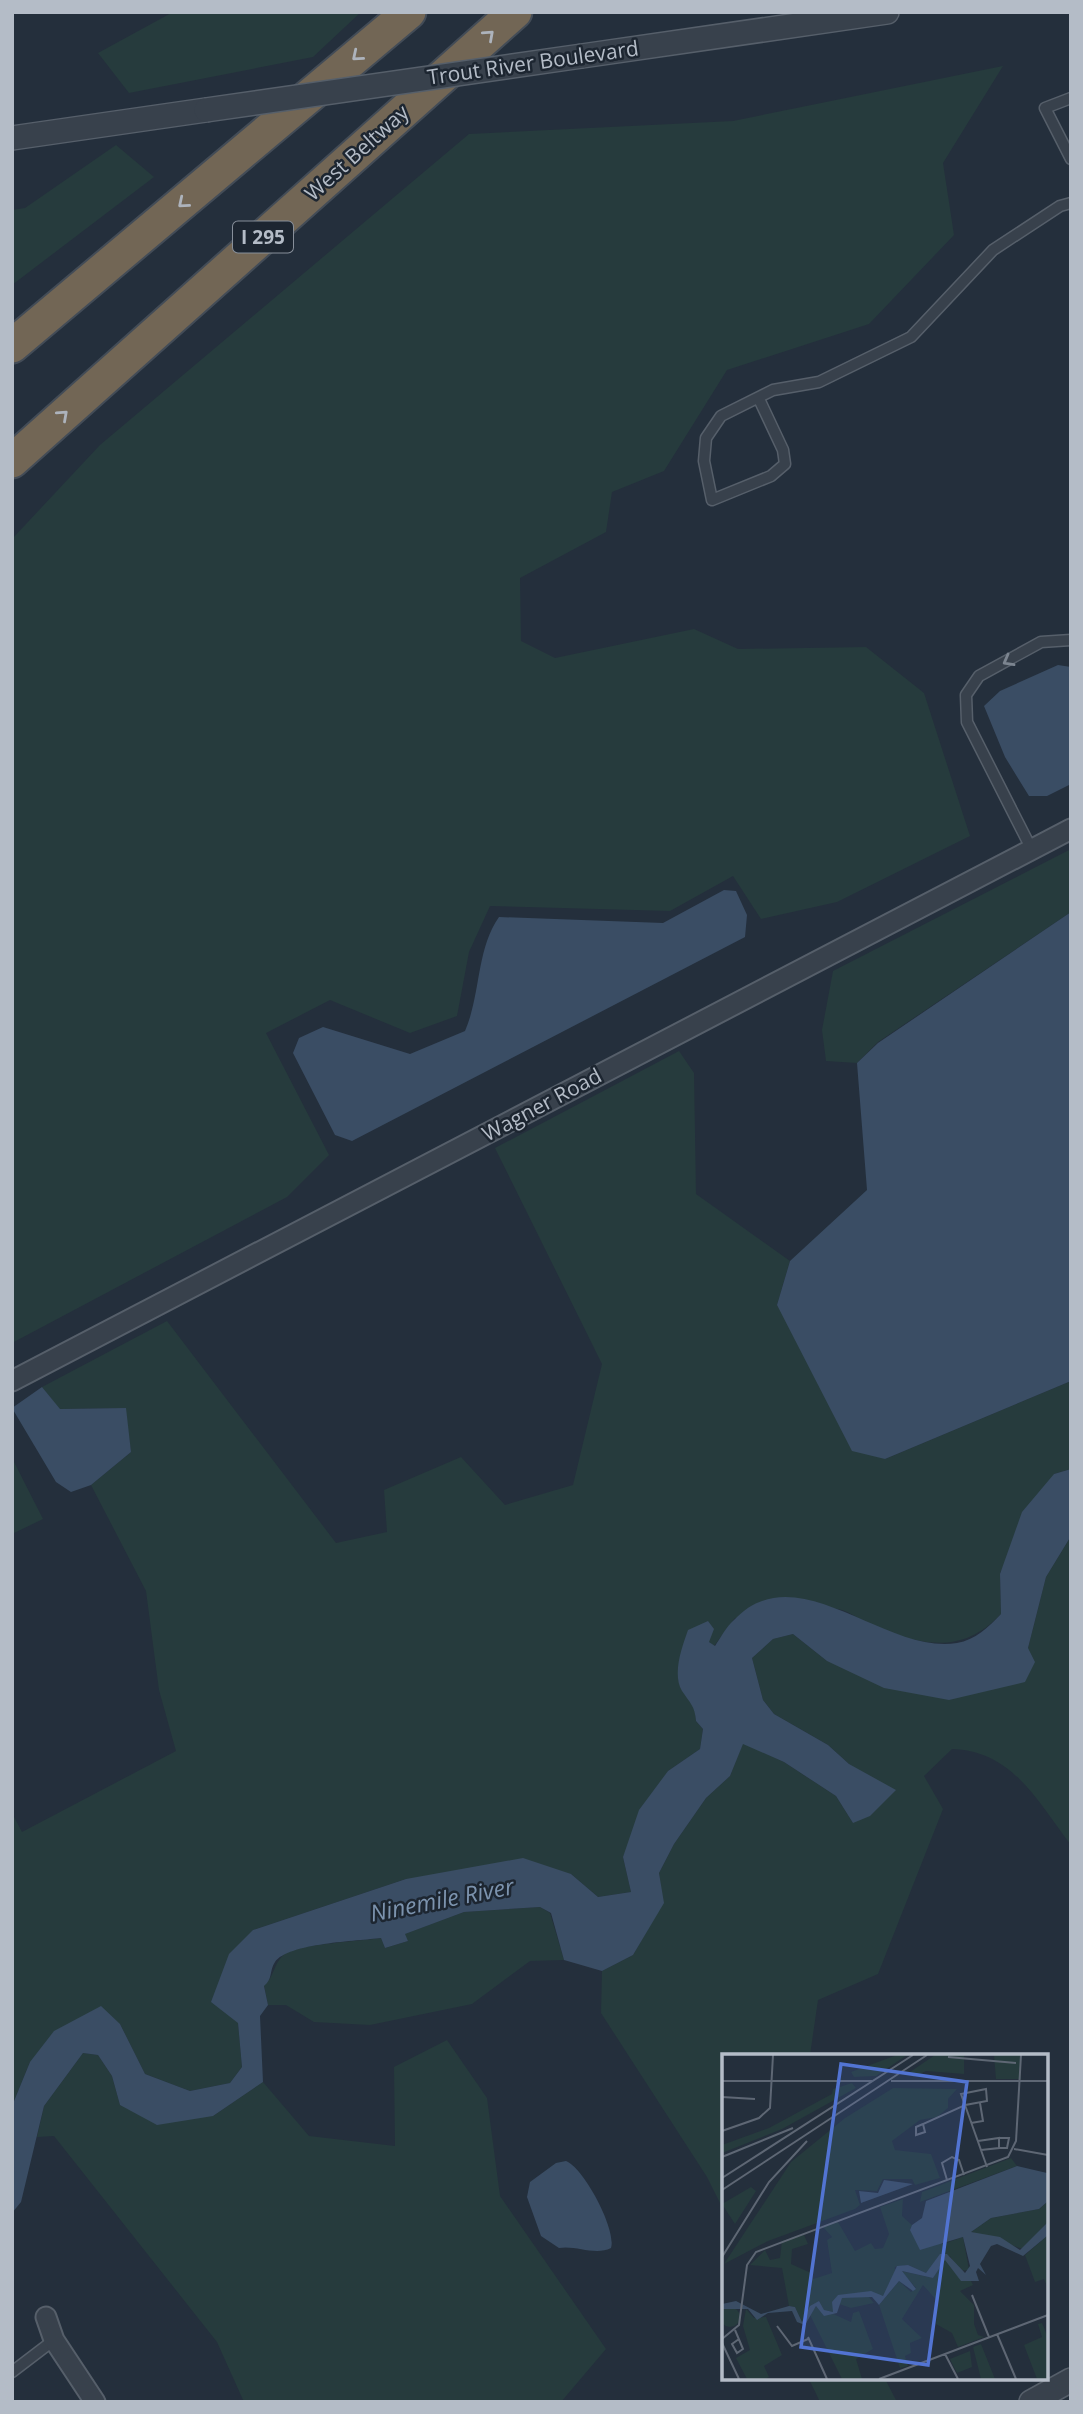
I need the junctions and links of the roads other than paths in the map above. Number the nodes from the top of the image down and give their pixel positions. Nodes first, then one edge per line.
1 (409, 12) edge
2 (515, 12) edge
3 (887, 12) edge
4 (1071, 99) edge
5 (12, 138) edge
6 (1071, 159) edge
7 (1071, 203) edge
8 (12, 346) edge
9 (759, 399) junction
10 (12, 461) edge
11 (1071, 640) edge
12 (1071, 829) edge
13 (1032, 850) junction
14 (12, 1381) edge
15 (46, 2317) dead end
16 (54, 2340) junction
17 (12, 2372) edge
18 (1071, 2380) edge
19 (1043, 2399) edge
20 (95, 2402) edge

1 -> 8 highway
10 -> 2 highway, West Beltway / I 295
3 - 5 street, Trout River Boulevard, bridge
4 - 6 lane
7 - 9 lane
9 - 9 lane
11 -> 13 lane
12 - 13 street, Wagner Road
13 - 14 street, Wagner Road
15 - 16 street
16 - 17 lane
16 - 20 street
18 - 19 street

